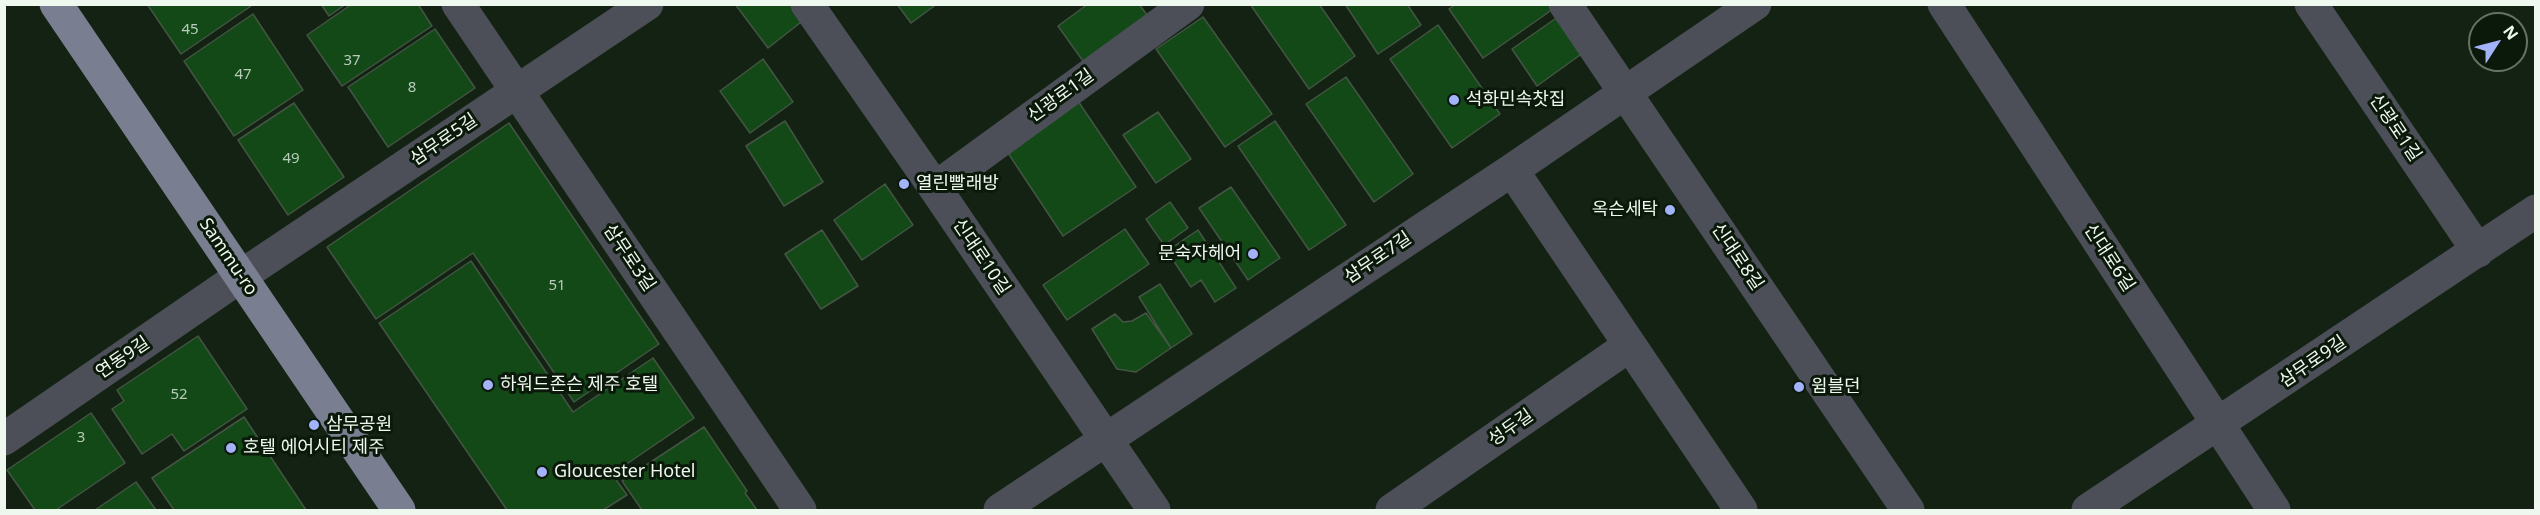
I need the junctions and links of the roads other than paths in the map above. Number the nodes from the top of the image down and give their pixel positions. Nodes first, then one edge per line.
1 (56, 4) edge
2 (458, 4) edge
3 (647, 4) edge
4 (807, 4) edge
5 (1565, 4) edge
6 (1755, 4) edge
7 (1944, 4) edge
8 (2311, 4) edge
9 (1182, 6) edge
10 (517, 91) junction
11 (1626, 92) junction
12 (1512, 170) junction
13 (935, 188) junction
14 (2535, 212) edge
15 (2478, 251) junction
16 (241, 276) junction
17 (1630, 345) junction
18 (2218, 425) junction
19 (4, 439) edge
20 (1104, 440) junction
21 (399, 510) edge
22 (800, 510) edge
23 (1000, 510) edge
24 (1154, 510) edge
25 (1392, 510) edge
26 (1741, 510) edge
27 (1908, 510) edge
28 (2088, 510) edge
29 (2274, 510) edge

1 - 16 main road, Sammu-ro
2 - 10 street, 삼무로3길
3 - 10 street, 삼무로5길
4 - 13 street, 신대로10길
5 - 11 street, 신대로8길
6 - 11 street, 삼무로7길
7 - 18 street, 신대로6길
8 - 15 street, 신광로1길
9 - 13 street, 신광로1길
10 - 16 street, 삼무로5길
10 - 22 street, 삼무로3길
11 - 12 street, 삼무로7길
11 - 27 street, 신대로8길
12 - 17 street
12 - 20 street, 삼무로7길
13 - 20 street, 신대로10길
14 - 15 street, 삼무로9길
15 - 18 street, 삼무로9길
16 - 19 street, 연동9길
16 - 21 main road, Sammu-ro
17 - 25 street, 성두길
17 - 26 street
18 - 28 street, 삼무로9길
18 - 29 street, 신대로6길
20 - 23 street, 삼무로7길
20 - 24 street, 신대로10길

